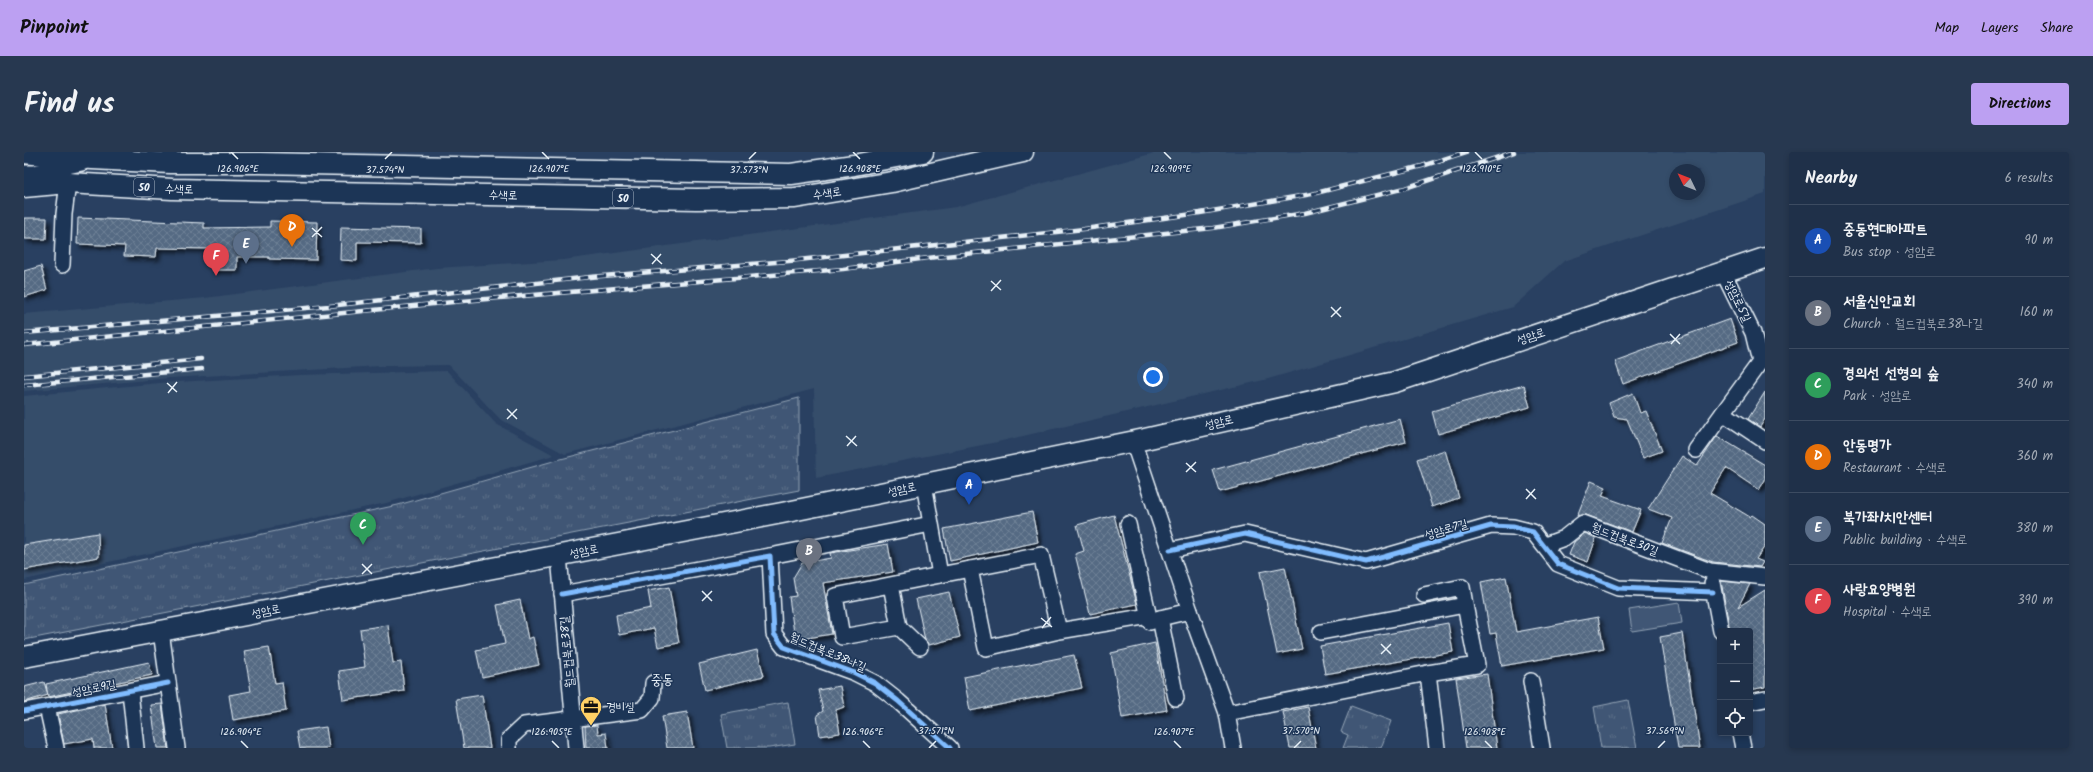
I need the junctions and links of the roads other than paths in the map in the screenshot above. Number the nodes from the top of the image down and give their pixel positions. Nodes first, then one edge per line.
1 (923, 152) edge
2 (1000, 152) edge
3 (1023, 152) edge
4 (24, 153) edge
5 (73, 155) edge
6 (260, 157) edge
7 (169, 158) edge
8 (978, 158) edge
9 (99, 160) junction
10 (24, 173) edge
11 (68, 183) junction
12 (24, 187) edge
13 (264, 190) junction
14 (1765, 258) edge
15 (62, 265) dead end
16 (1723, 272) junction
17 (1723, 413) junction
18 (1133, 441) junction
19 (1765, 441) edge
20 (1696, 450) dead end
21 (924, 484) junction
22 (931, 524) junction
23 (1128, 524) dead end
24 (1545, 545) junction
25 (1170, 550) junction
26 (559, 556) junction
27 (770, 556) junction
28 (970, 569) junction
29 (1710, 571) junction
30 (940, 575) junction
31 (1765, 577) edge
32 (891, 585) junction
33 (1713, 592) junction
34 (562, 594) junction
35 (1424, 595) dead end
36 (1466, 605) junction
37 (1190, 612) junction
38 (1155, 617) junction
39 (898, 627) junction
40 (1720, 628) edge
41 (162, 631) junction
42 (1059, 631) junction
43 (1321, 632) dead end
44 (920, 647) dead end
45 (24, 657) edge
46 (1428, 673) junction
47 (1531, 681) dead end
48 (168, 683) junction
49 (653, 683) dead end
50 (130, 691) junction
51 (1176, 698) dead end
52 (1765, 699) edge
53 (1753, 701) edge
54 (47, 707) junction
55 (24, 712) edge
56 (1227, 713) junction
57 (573, 719) junction
58 (1741, 736) edge
59 (56, 748) edge
60 (136, 748) edge
61 (177, 748) edge
62 (509, 748) edge
63 (576, 748) edge
64 (950, 748) edge
65 (1233, 748) edge
66 (1437, 748) edge
67 (1542, 748) edge
68 (1743, 748) edge

1 - 6 main road, 수색로 / 50
2 - 8 street
3 - 8 main road, 수색로 / 50
4 - 5 main road, 수색로 / 50
5 - 9 main road, 수색로 / 50
6 - 7 main road, 수색로 / 50
6 - 13 main road
7 - 9 main road, 수색로 / 50
8 - 13 main road, 수색로 / 50
9 - 10 street
11 - 12 main road, 수색로 / 50
11 - 13 main road, 수색로 / 50
11 - 15 street
14 - 16 main road, 성암로
16 - 17 street, 성암로5길
16 - 18 main road, 성암로
17 - 19 street
17 - 20 street, 성암로5길
18 - 21 main road, 성암로
18 - 25 street
21 - 22 street
21 - 26 main road, 성암로
22 - 27 street
22 - 30 street
23 - 38 street
24 - 25 street, 성암로7길
24 - 29 street, 월드컵북로30길
24 - 33 street, 성암로7길
25 - 37 street
26 - 34 street, 월드컵북로38길
26 - 41 main road, 성암로
27 - 34 street
27 - 64 street, 월드컵북로38나길
28 - 30 street
28 - 42 street
28 - 42 street
29 - 31 street, 월드컵북로30길
29 - 33 street
30 - 32 street
32 - 39 street
32 - 39 street
33 - 40 street
34 - 57 street, 월드컵북로38길
35 - 36 street
36 - 43 street
36 - 46 street
37 - 38 street
37 - 56 street
38 - 42 street
38 - 51 street
39 - 44 street
41 - 45 main road, 성암로
41 - 48 street
46 - 56 street
46 - 66 street
47 - 67 street
48 - 50 street, 성암로9길
48 - 61 street
49 - 57 street
50 - 54 street, 성암로9길
50 - 60 street
52 - 53 street
54 - 55 street, 성암로9길
54 - 59 street
56 - 65 street
57 - 62 street
57 - 63 street, 월드컵북로38길
58 - 68 street

